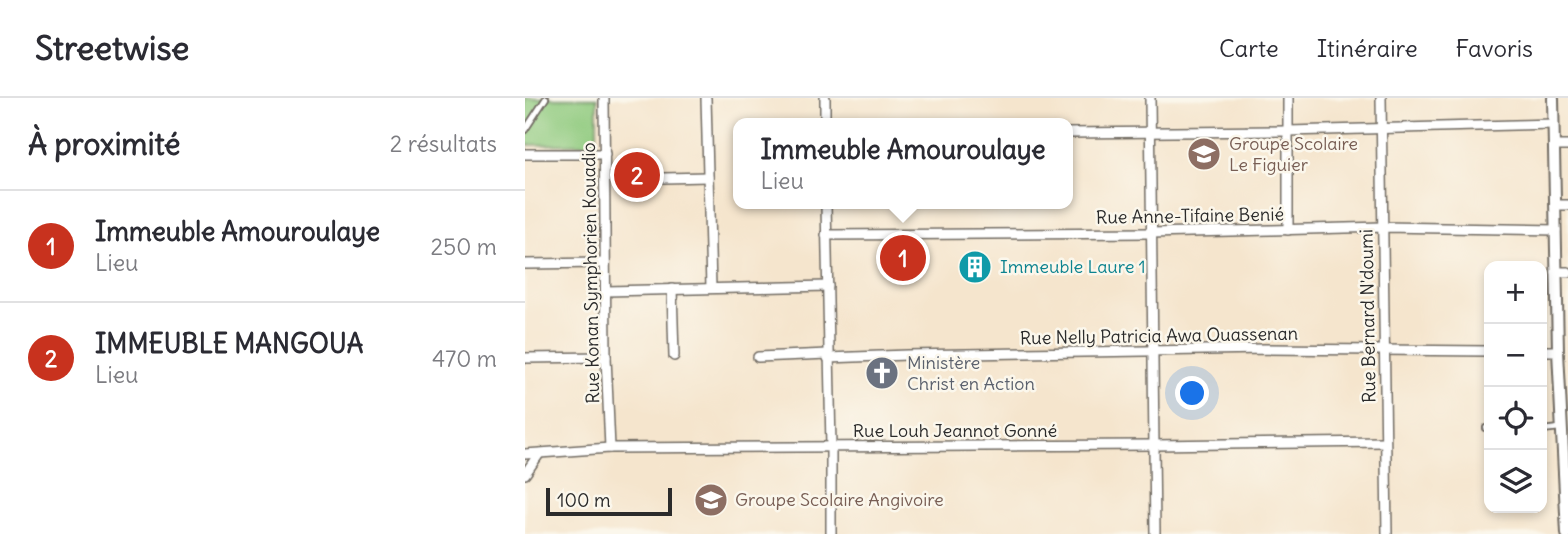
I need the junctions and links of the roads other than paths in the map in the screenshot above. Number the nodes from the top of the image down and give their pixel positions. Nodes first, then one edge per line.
1 (545, 98) edge
2 (604, 98) edge
3 (706, 98) edge
4 (825, 98) edge
5 (1150, 98) edge
6 (1288, 98) edge
7 (1381, 98) edge
8 (1553, 98) edge
9 (825, 118) edge
10 (1553, 124) junction
11 (1382, 129) junction
12 (525, 130) edge
13 (1288, 131) junction
14 (1151, 132) junction
15 (1073, 133) edge
16 (1554, 146) junction
17 (1568, 146) edge
18 (525, 154) edge
19 (605, 154) junction
20 (708, 177) junction
21 (664, 178) dead end
22 (1555, 205) junction
23 (1568, 205) edge
24 (825, 209) edge
25 (1383, 227) junction
26 (1288, 230) junction
27 (1556, 230) junction
28 (1151, 233) junction
29 (826, 235) junction
30 (605, 263) junction
31 (525, 264) edge
32 (1562, 272) edge
33 (828, 286) junction
34 (711, 288) junction
35 (672, 289) junction
36 (605, 290) junction
37 (1384, 351) junction
38 (1484, 351) edge
39 (1547, 351) edge
40 (1558, 351) junction
41 (1153, 352) junction
42 (674, 356) dead end
43 (828, 356) junction
44 (607, 357) junction
45 (758, 357) dead end
46 (525, 359) edge
47 (1561, 428) junction
48 (1547, 429) edge
49 (1385, 442) junction
50 (1155, 445) junction
51 (831, 447) junction
52 (610, 448) junction
53 (525, 454) edge
54 (539, 454) junction
55 (525, 474) edge
56 (1567, 494) edge
57 (831, 534) edge
58 (1156, 534) edge
59 (1387, 534) edge
60 (1567, 534) edge

1 - 12 lane
2 - 19 street, Rue Konan Symphorien Kouadio
3 - 20 street
4 - 9 street
5 - 14 street
6 - 13 street
7 - 11 street, Rue Bernard N'doumi
8 - 10 street
10 - 11 street
10 - 16 street
11 - 13 street
11 - 25 street, Rue Bernard N'doumi
13 - 14 street
13 - 26 street
14 - 15 street
14 - 28 street
16 - 17 street
16 - 22 street
18 - 19 street
19 - 30 street, Rue Konan Symphorien Kouadio
20 - 21 street
20 - 34 street
22 - 23 street
22 - 27 street
24 - 29 street
25 - 26 street, Rue Anne-Tifaine Benié
25 - 27 street, Rue Anne-Tifaine Benié
25 - 37 street, Rue Bernard N'doumi
26 - 28 street, Rue Anne-Tifaine Benié
27 - 32 street
28 - 29 street, Rue Anne-Tifaine Benié
28 - 41 street
29 - 33 street
30 - 31 street
30 - 36 street, Rue Konan Symphorien Kouadio
32 - 40 street
33 - 34 street
33 - 43 street
34 - 35 street
35 - 36 street
35 - 42 street
36 - 44 street, Rue Konan Symphorien Kouadio
37 - 38 street, Rue Nelly Patricia Awa Ouassenan
37 - 41 street, Rue Nelly Patricia Awa Ouassenan
37 - 49 street, Rue Bernard N'doumi
39 - 40 street
40 - 47 street
41 - 43 street, Rue Nelly Patricia Awa Ouassenan
41 - 50 street
43 - 45 street, Rue Nelly Patricia Awa Ouassenan
43 - 51 street
44 - 46 street
44 - 52 street, Rue Konan Symphorien Kouadio
47 - 48 lane
47 - 56 street
49 - 50 street, Rue Louh Jeannot Gonné
49 - 59 street, Rue Bernard N'doumi
50 - 51 street, Rue Louh Jeannot Gonné
50 - 58 street
51 - 52 street, Rue Louh Jeannot Gonné
51 - 57 street
52 - 54 street, Rue Louh Jeannot Gonné
53 - 54 street, Rue Louh Jeannot Gonné
54 - 55 street
56 - 60 street

